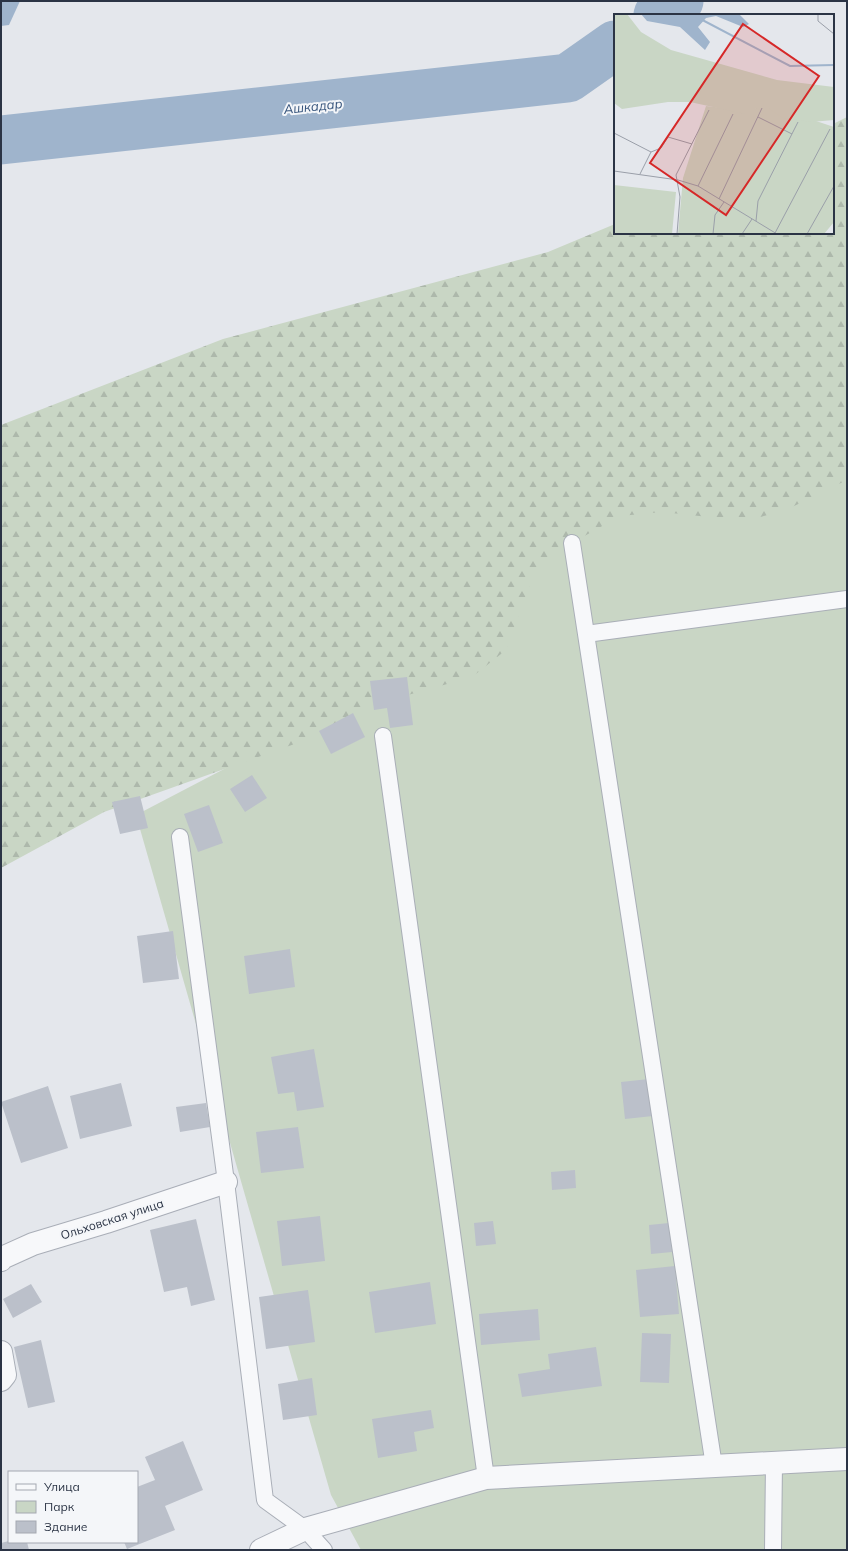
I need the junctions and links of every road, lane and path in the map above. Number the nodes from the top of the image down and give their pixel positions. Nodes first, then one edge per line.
1 (572, 544) dead end
2 (847, 599) edge
3 (586, 634) junction
4 (383, 736) dead end
5 (180, 837) dead end
6 (226, 1182) junction
7 (1, 1260) edge
8 (1, 1352) edge
9 (1, 1380) edge
10 (847, 1459) edge
11 (774, 1463) junction
12 (714, 1466) junction
13 (486, 1478) junction
14 (305, 1529) junction
15 (261, 1550) edge
16 (324, 1550) edge
17 (773, 1550) edge

1 - 3 lane
2 - 3 lane
3 - 12 lane
4 - 13 lane
5 - 6 lane
6 - 7 street, Ольховская улица
6 - 14 lane
8 - 9 street
10 - 11 street
11 - 12 street
11 - 17 lane
12 - 13 street
13 - 14 street
14 - 15 street
14 - 16 lane

